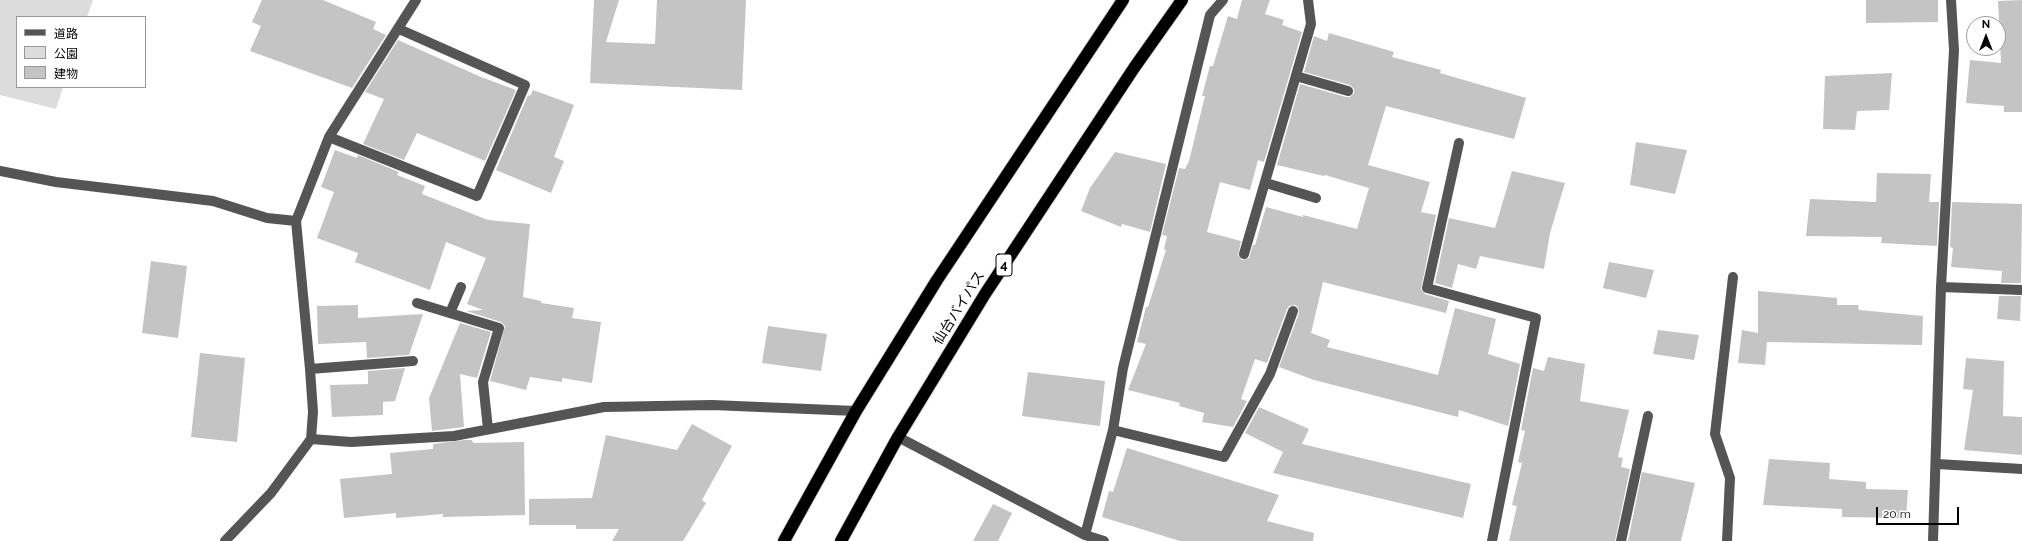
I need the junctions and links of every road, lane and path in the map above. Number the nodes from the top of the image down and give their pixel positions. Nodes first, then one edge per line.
1 (416, 0) edge
2 (1123, 0) edge
3 (1182, 0) edge
4 (1222, 0) edge
5 (1308, 0) edge
6 (1951, 0) edge
7 (399, 29) junction
8 (1296, 76) junction
9 (1348, 91) dead end
10 (329, 137) junction
11 (1459, 143) dead end
12 (0, 171) edge
13 (1266, 183) junction
14 (1316, 198) dead end
15 (296, 221) junction
16 (1244, 254) dead end
17 (1732, 277) dead end
18 (1941, 286) junction
19 (461, 287) dead end
20 (2022, 290) edge
21 (417, 303) dead end
22 (1293, 311) dead end
23 (450, 313) junction
24 (413, 361) dead end
25 (310, 369) junction
26 (856, 410) junction
27 (1648, 416) dead end
28 (488, 429) junction
29 (1113, 430) junction
30 (898, 437) junction
31 (311, 439) junction
32 (1937, 464) junction
33 (2022, 469) edge
34 (1085, 534) junction
35 (225, 541) edge
36 (784, 541) edge
37 (841, 541) edge
38 (1104, 541) edge
39 (1492, 541) edge
40 (1621, 541) edge
41 (1727, 541) edge
42 (1933, 541) edge

1 - 7 street
2 - 26 highway
3 - 30 highway, 仙台バイパス / 4
4 - 29 street
5 - 8 street
6 - 18 street
7 - 10 street
7 - 10 street
8 - 9 street
8 - 13 street
10 - 15 street
11 - 39 street
12 - 15 street
13 - 14 street
13 - 16 street
15 - 25 street
17 - 41 street
18 - 20 street
18 - 32 street
19 - 23 street
21 - 23 street
22 - 29 street
23 - 28 street
24 - 25 street
25 - 31 street
26 - 28 street
26 - 36 highway
27 - 40 street
28 - 31 street
29 - 34 street
30 - 34 street
30 - 37 highway, 仙台バイパス / 4
31 - 35 street
32 - 33 street
32 - 42 street
34 - 38 street

